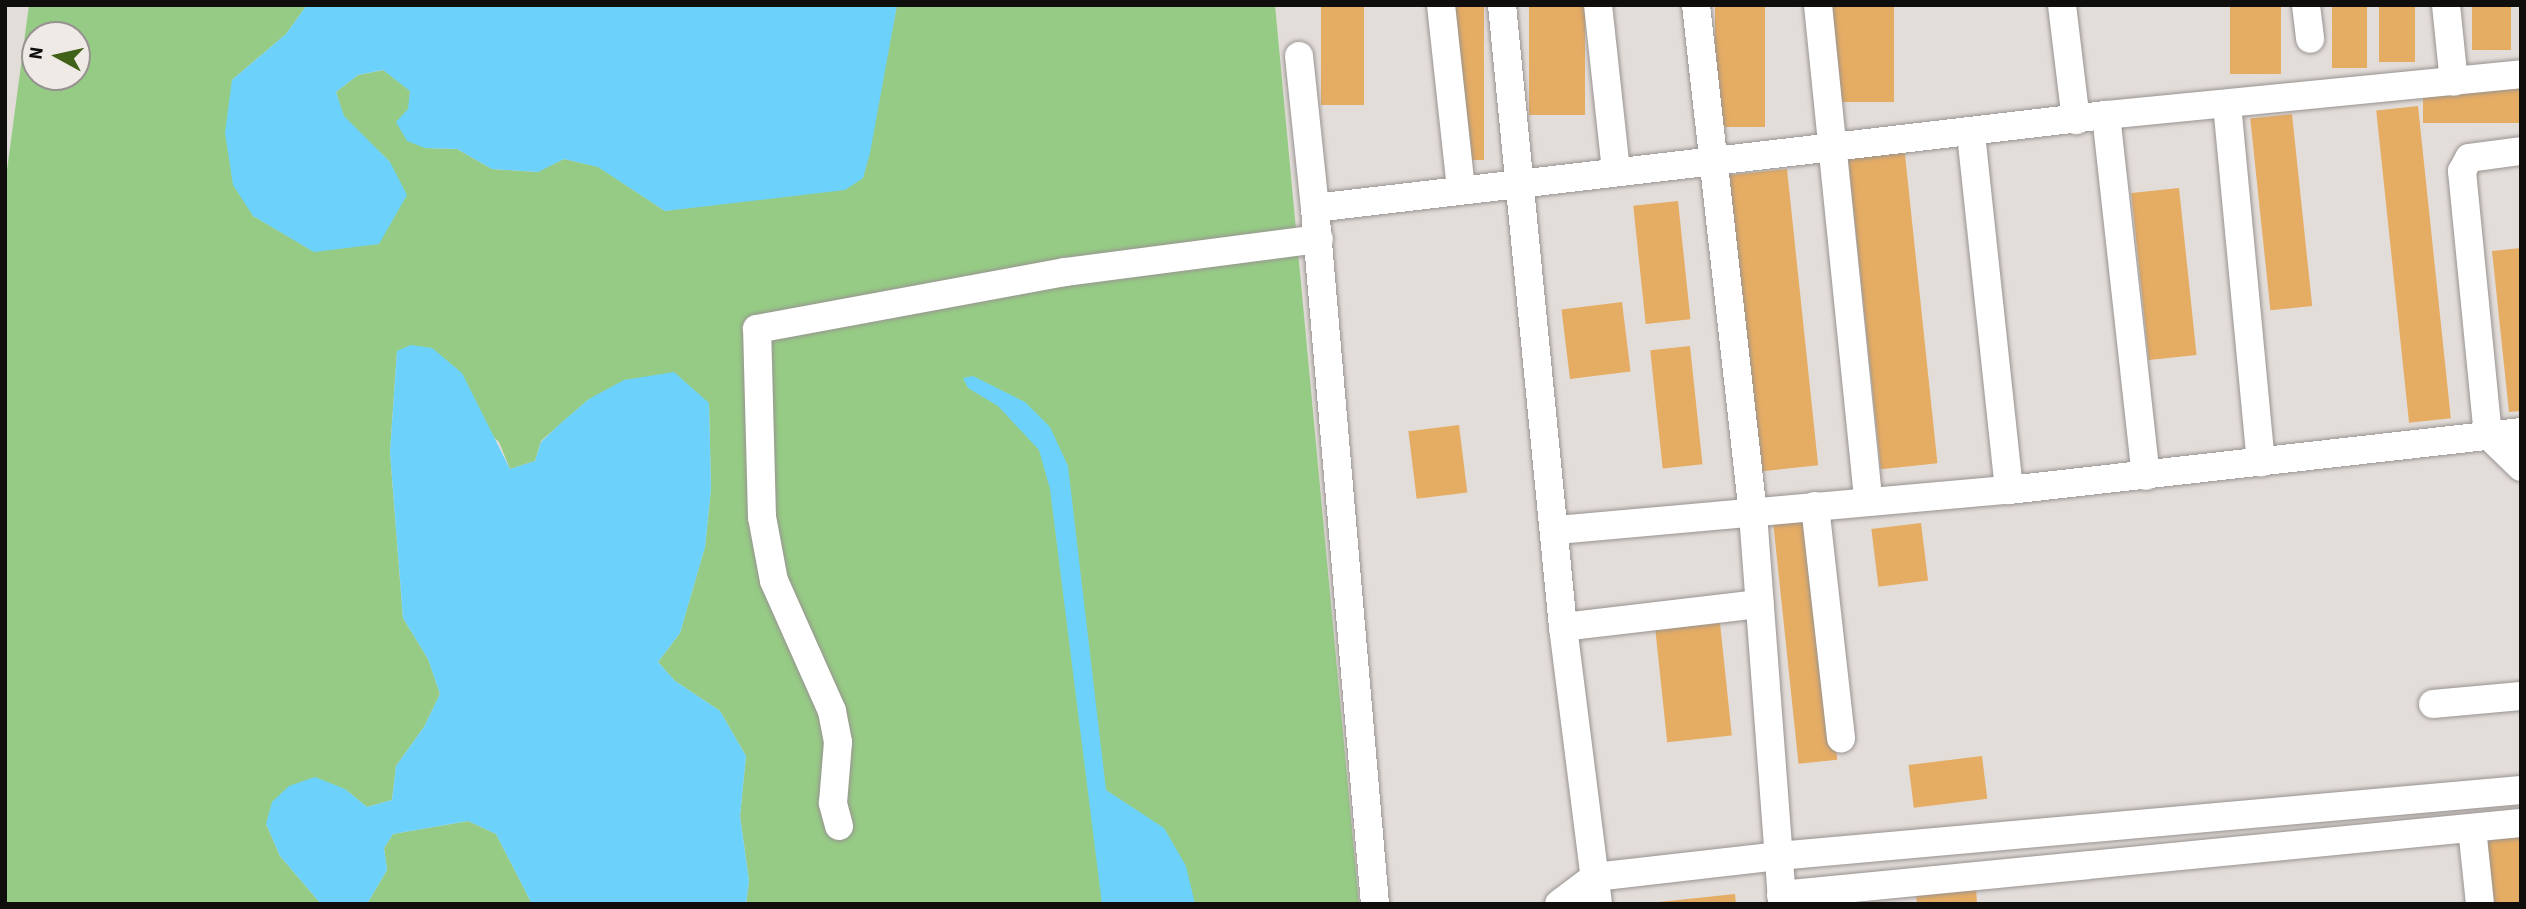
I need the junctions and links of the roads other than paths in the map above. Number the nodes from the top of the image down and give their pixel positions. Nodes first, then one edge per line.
1 (1441, 5) edge
2 (1503, 5) edge
3 (1598, 5) edge
4 (1696, 5) edge
5 (1818, 5) edge
6 (2062, 5) edge
7 (2306, 5) edge
8 (2445, 5) edge
9 (2310, 39) dead end
10 (1299, 56) dead end
11 (2521, 74) edge
12 (2454, 82) junction
13 (2227, 104) junction
14 (2106, 115) junction
15 (2077, 120) junction
16 (1970, 134) junction
17 (1834, 147) junction
18 (2521, 151) edge
19 (1713, 161) junction
20 (1616, 171) junction
21 (1521, 182) junction
22 (1461, 190) junction
23 (1315, 208) junction
24 (1319, 239) junction
25 (2521, 432) edge
26 (2488, 435) junction
27 (2261, 463) junction
28 (2521, 467) edge
29 (2146, 476) junction
30 (2009, 490) junction
31 (1868, 500) junction
32 (1815, 506) junction
33 (1754, 513) junction
34 (1557, 530) junction
35 (1760, 604) junction
36 (1563, 626) junction
37 (2521, 696) edge
38 (2433, 704) dead end
39 (1841, 738) dead end
40 (2521, 790) edge
41 (2521, 824) edge
42 (839, 826) dead end
43 (2472, 828) junction
44 (1778, 856) junction
45 (1596, 890) edge
46 (1911, 892) edge
47 (1782, 899) edge
48 (1375, 904) edge
49 (1559, 904) edge
50 (2480, 904) edge

1 - 22 street
2 - 21 street
3 - 20 street
4 - 19 street
5 - 17 street
6 - 15 street
7 - 9 street
8 - 12 street
10 - 23 street
11 - 12 street
12 - 13 street
13 - 14 street
13 - 27 street
14 - 15 street
14 - 29 street
15 - 16 street
16 - 17 street
16 - 30 street
17 - 19 street
17 - 31 street
18 - 26 street
19 - 20 street
19 - 33 street
20 - 21 street
21 - 22 street
21 - 34 street
22 - 23 street
23 - 24 street
24 - 42 street
24 - 48 street
25 - 26 street
26 - 27 street
26 - 28 street
27 - 29 street
29 - 30 street
30 - 31 street
31 - 32 street
32 - 33 street
32 - 39 street
33 - 34 street
33 - 35 street
34 - 36 street
35 - 36 street
35 - 44 street
36 - 45 street
37 - 38 street
40 - 44 street
41 - 43 street
43 - 46 street
43 - 50 street
44 - 45 street
44 - 47 street
45 - 49 street
46 - 47 street

